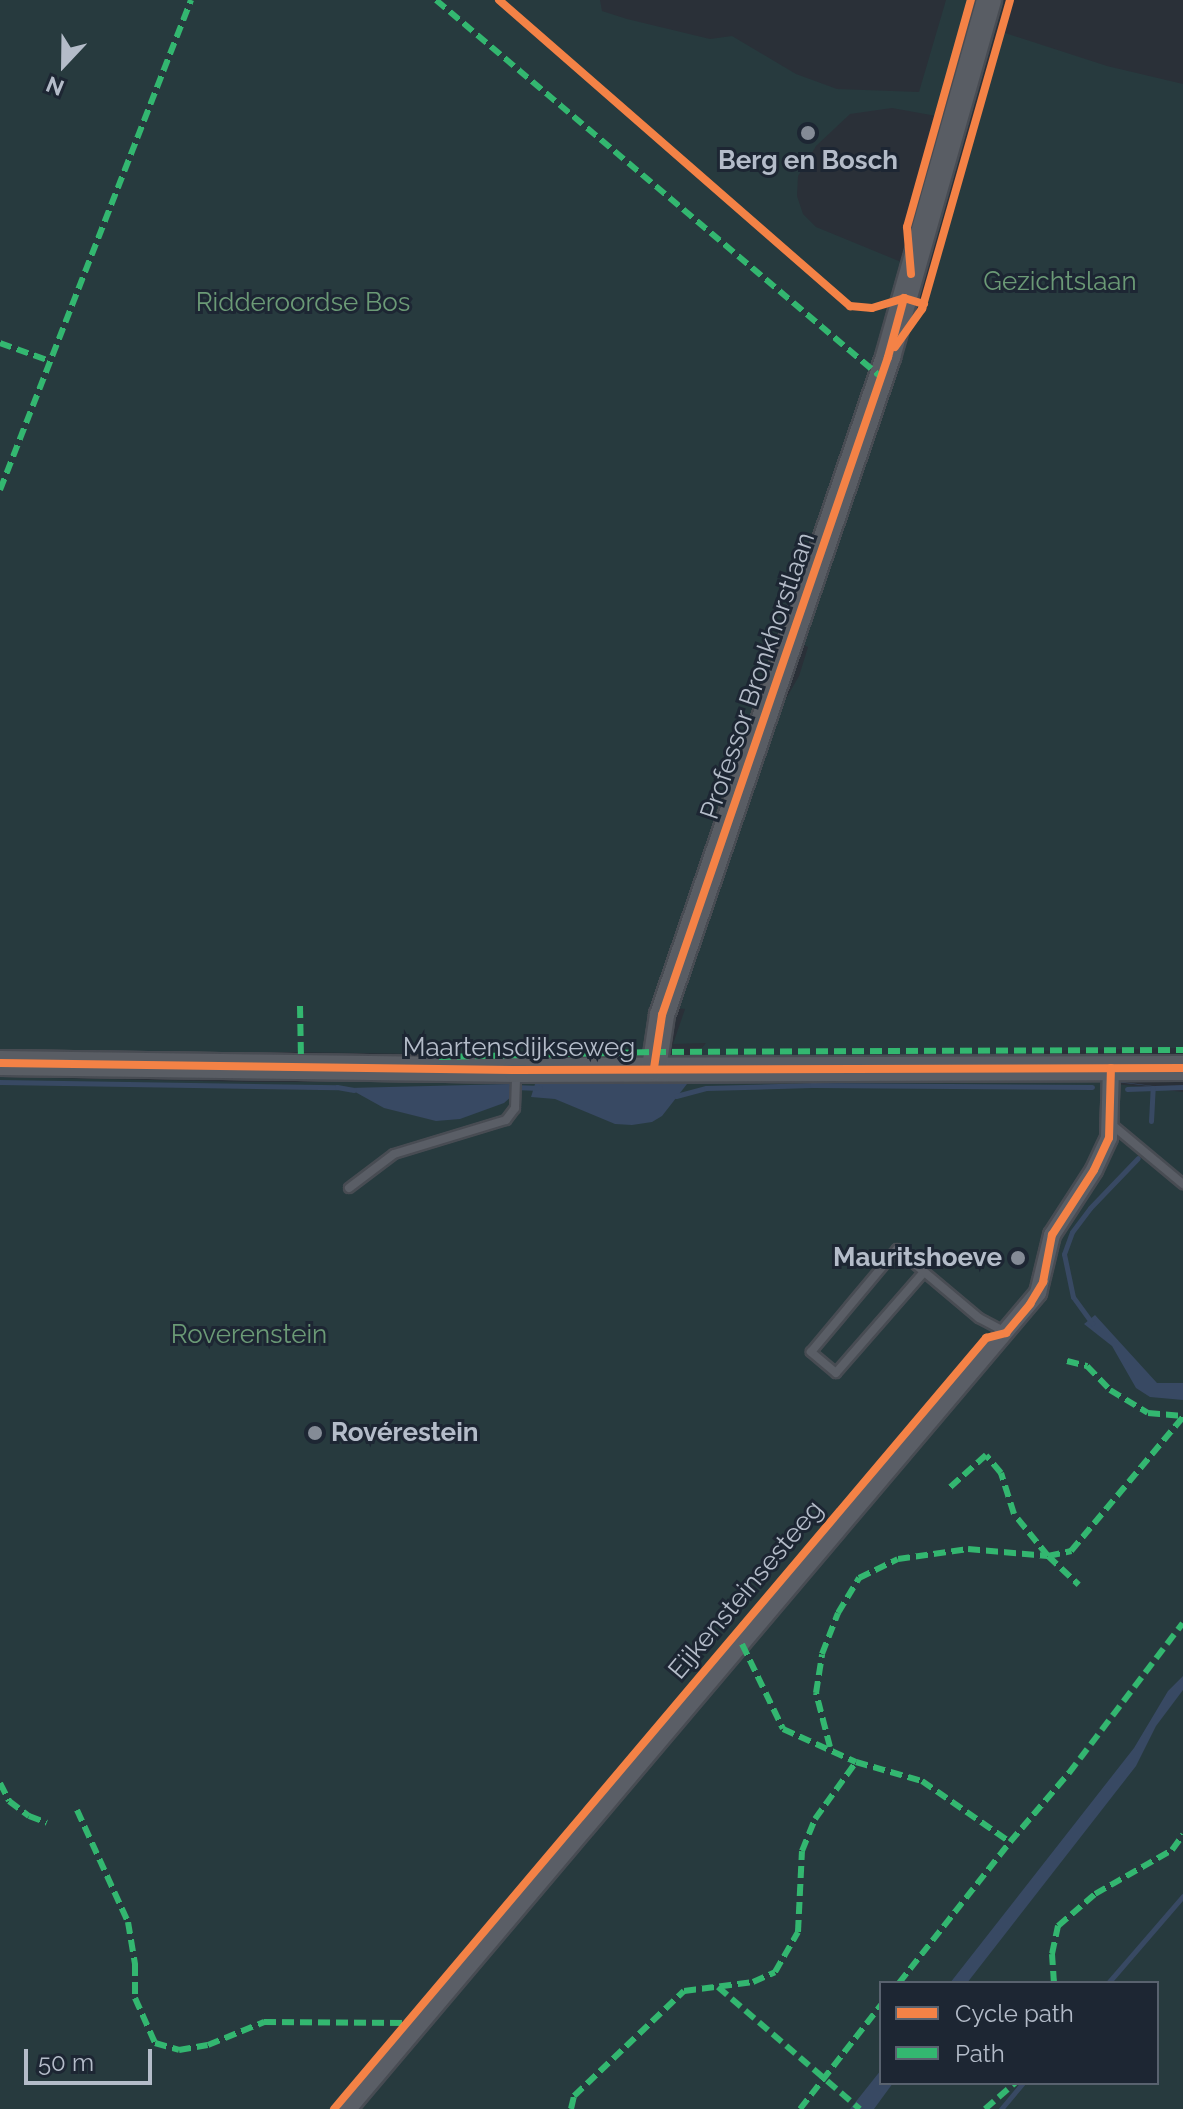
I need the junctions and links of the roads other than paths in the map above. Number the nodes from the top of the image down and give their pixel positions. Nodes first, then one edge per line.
1 (989, 0) edge
2 (0, 1063) edge
3 (654, 1068) junction
4 (1111, 1068) junction
5 (1183, 1068) edge
6 (516, 1070) junction
7 (1111, 1123) junction
8 (1183, 1184) edge
9 (349, 1188) dead end
10 (924, 1272) junction
11 (1006, 1333) junction
12 (348, 2109) edge

1 - 3 street, Professor Bronkhorstlaan
2 - 6 street, Maartensdijkseweg
3 - 4 street, Maartensdijkseweg
3 - 6 street, Maartensdijkseweg
4 - 5 street, Maartensdijkseweg
4 - 7 street, Eijkensteinsesteeg
6 - 9 lane
7 - 8 lane
7 - 11 street, Eijkensteinsesteeg
10 - 10 lane
10 - 11 lane
11 - 12 street, Eijkensteinsesteeg

